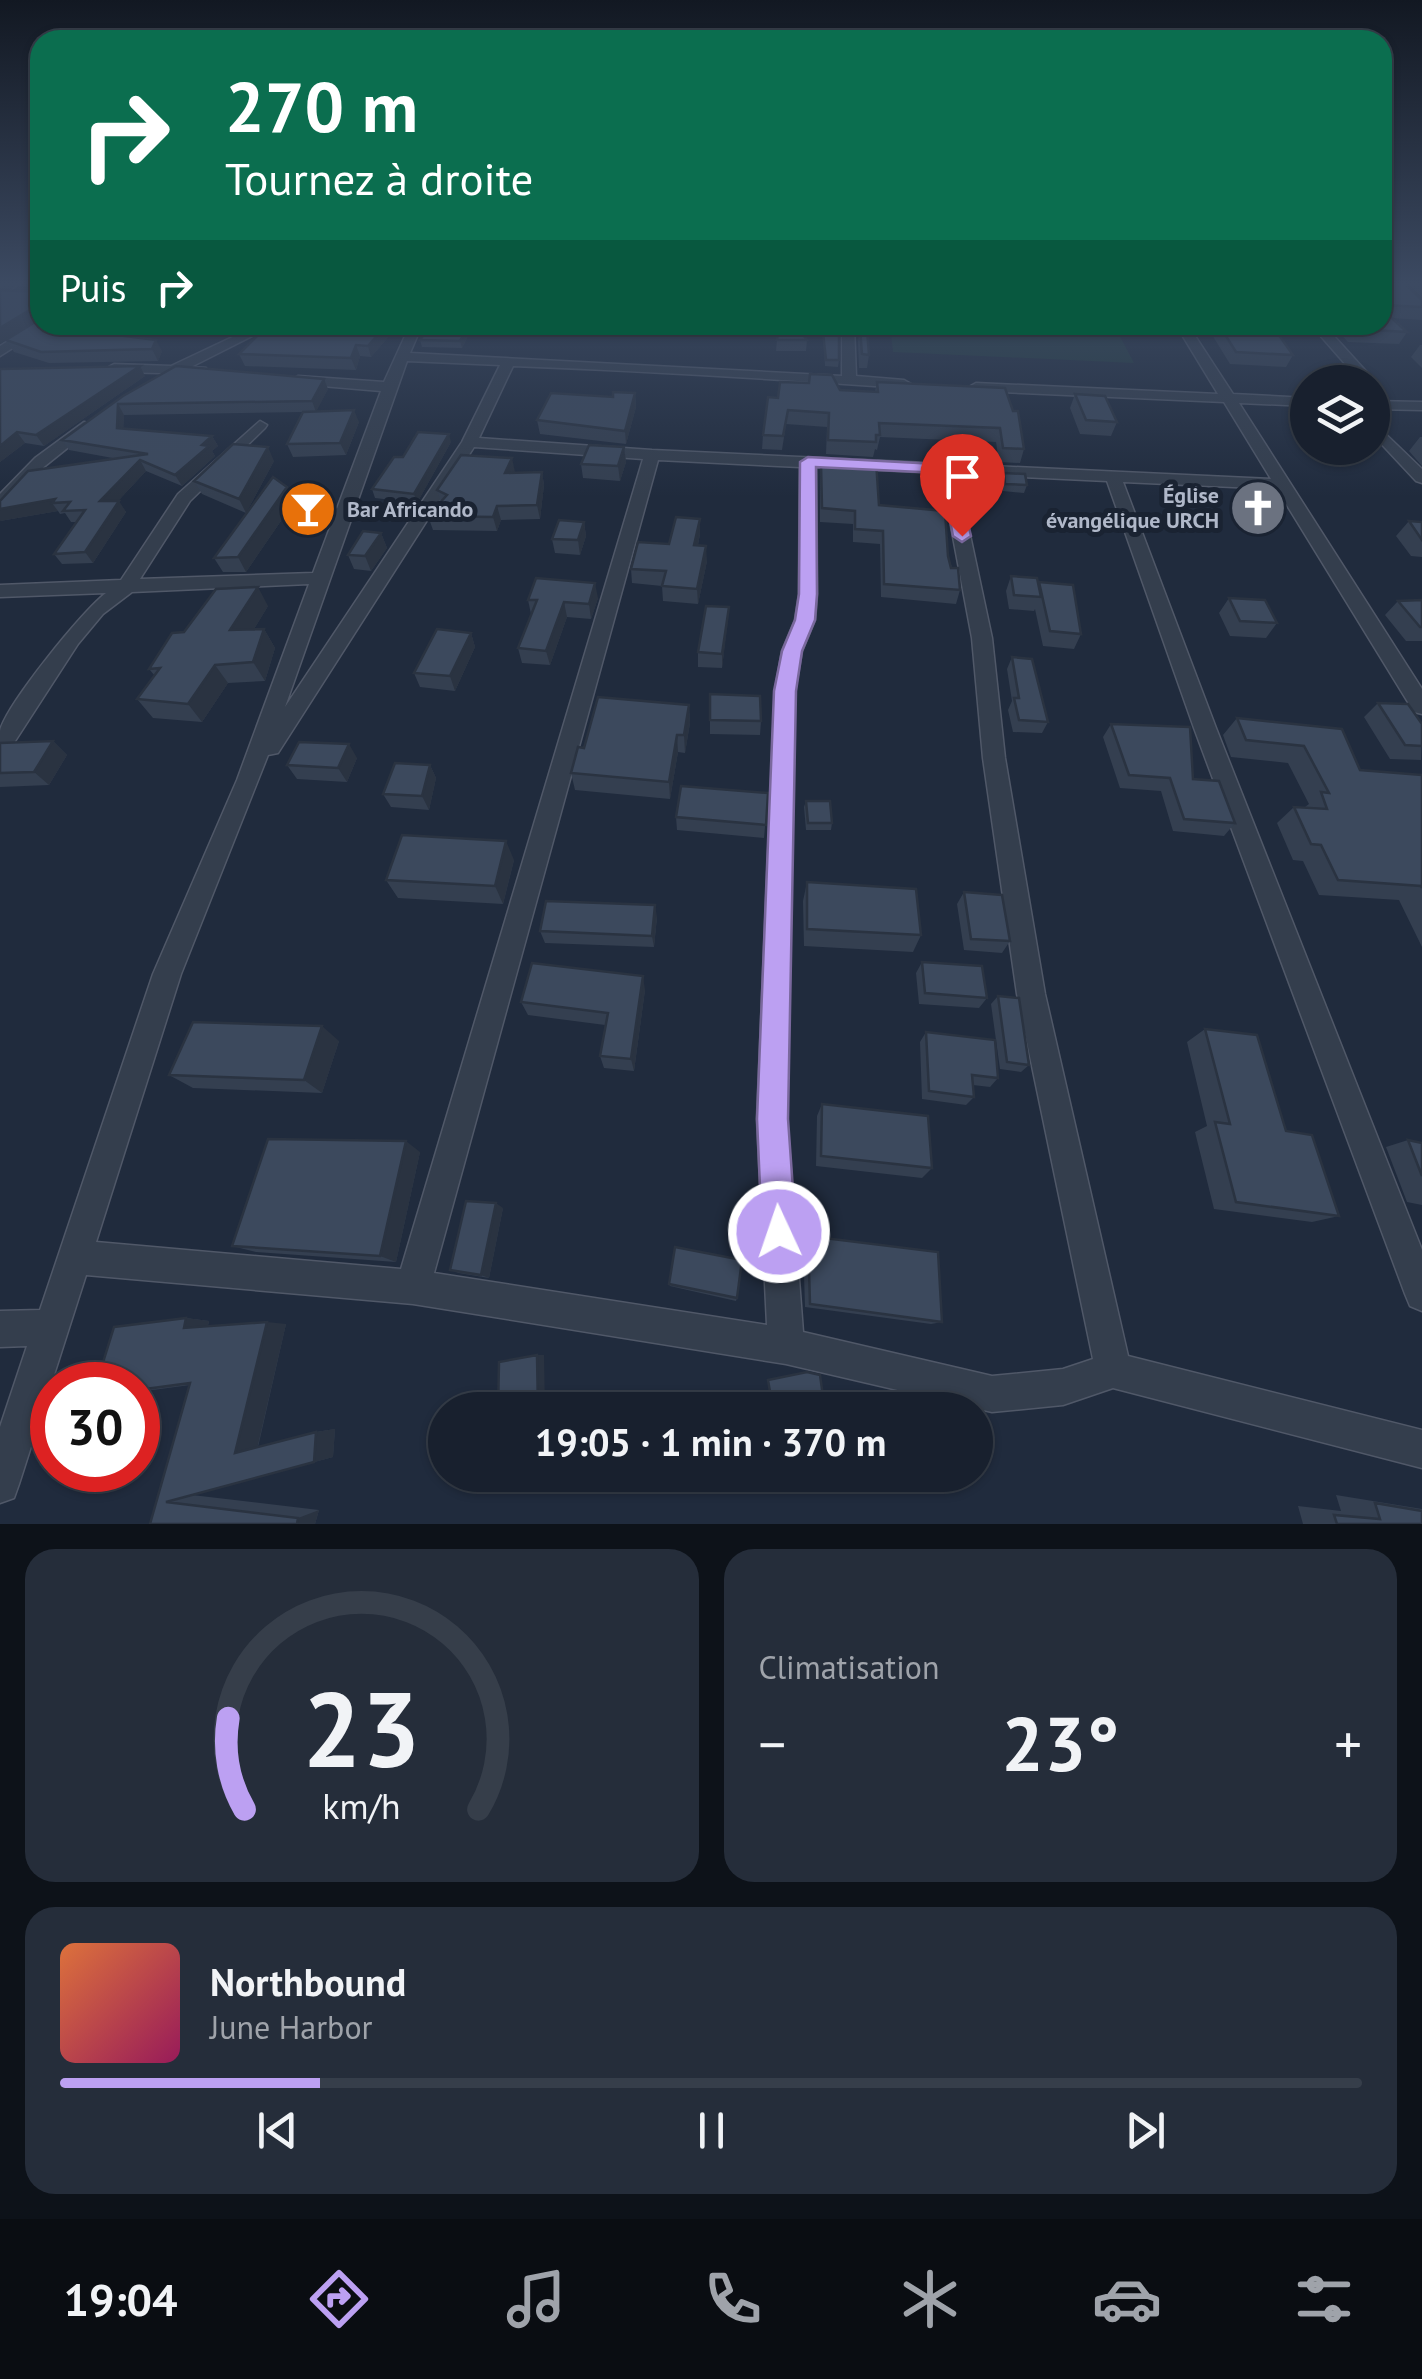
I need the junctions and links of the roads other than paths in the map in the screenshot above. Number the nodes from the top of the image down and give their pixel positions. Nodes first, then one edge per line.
1 (206, 354) edge
2 (405, 354) edge
3 (849, 354) edge
4 (1200, 354) edge
5 (404, 357) junction
6 (507, 364) junction
7 (104, 368) edge
8 (176, 368) junction
9 (214, 372) edge
10 (288, 380) edge
11 (849, 382) junction
12 (929, 385) edge
13 (389, 387) junction
14 (969, 387) edge
15 (144, 389) edge
16 (1228, 398) junction
17 (1290, 401) edge
18 (1390, 405) edge
19 (1422, 406) edge
20 (102, 417) edge
21 (260, 425) dead end
22 (470, 442) junction
23 (1390, 444) edge
24 (652, 454) junction
25 (808, 462) junction
26 (948, 468) junction
27 (1113, 476) junction
28 (1422, 478) edge
29 (1279, 484) junction
30 (0, 506) edge
31 (323, 578) junction
32 (125, 588) junction
33 (0, 592) edge
34 (1422, 706) edge
35 (0, 746) edge
36 (248, 780) junction
37 (75, 1256) junction
38 (412, 1287) junction
39 (1422, 1294) edge
40 (54, 1327) junction
41 (0, 1329) edge
42 (786, 1346) junction
43 (1113, 1370) junction
44 (1422, 1449) edge
45 (0, 1484) edge

1 - 8 street
2 - 5 street
3 - 11 street
4 - 16 street
5 - 6 street
5 - 13 street
6 - 11 street
6 - 22 street
7 - 8 street
8 - 9 street
8 - 15 street
10 - 13 street
11 - 12 street
13 - 31 street
14 - 16 street
16 - 17 street
16 - 29 street
18 - 19 street
20 - 30 street
21 - 32 street
22 - 24 street
22 - 36 street
23 - 28 street
24 - 25 street
24 - 38 street
25 - 26 street
25 - 42 street
26 - 27 street
26 - 43 street
27 - 29 street
27 - 39 street
29 - 34 street
31 - 32 street
31 - 36 street
32 - 33 street
32 - 35 street
36 - 37 street
37 - 38 street
37 - 40 street
38 - 42 street
40 - 41 street
40 - 45 street
42 - 43 street
43 - 44 street

